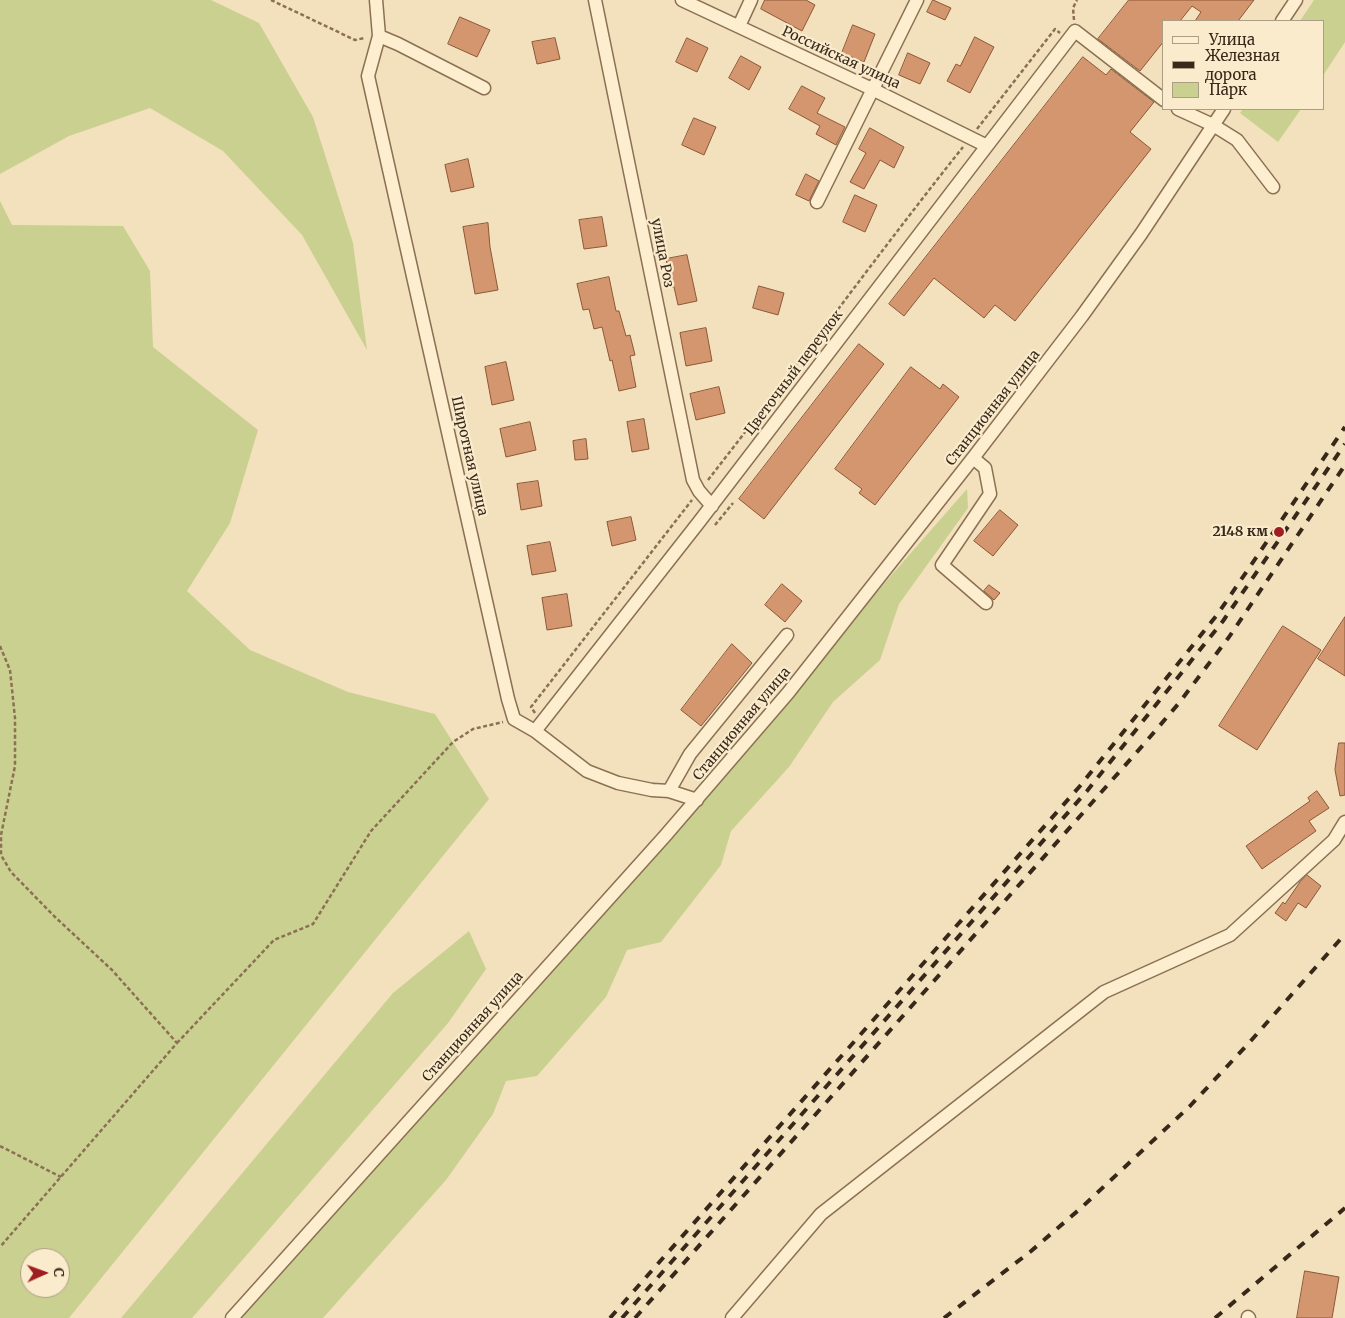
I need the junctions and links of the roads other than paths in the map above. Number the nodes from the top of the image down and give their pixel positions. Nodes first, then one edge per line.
1 (376, 0) edge
2 (595, 0) edge
3 (682, 0) edge
4 (751, 0) edge
5 (917, 0) edge
6 (1296, 0) edge
7 (1283, 20) edge
8 (739, 26) junction
9 (379, 36) junction
10 (484, 88) dead end
11 (872, 89) junction
12 (1162, 98) edge
13 (1180, 110) edge
14 (1223, 110) edge
15 (1213, 125) junction
16 (987, 146) junction
17 (1273, 187) dead end
18 (817, 202) dead end
19 (974, 458) junction
20 (712, 506) junction
21 (986, 604) dead end
22 (787, 635) dead end
23 (535, 731) junction
24 (670, 791) junction
25 (697, 800) junction
26 (1345, 822) edge
27 (232, 1318) edge
28 (732, 1318) edge

1 - 9 street, Широтная улица
2 - 20 street, улица Роз
3 - 8 street, Российская улица
4 - 8 street
5 - 11 street
6 - 7 street
8 - 11 street, Российская улица
9 - 10 street
9 - 23 street, Широтная улица
11 - 16 street, Российская улица
11 - 18 street
12 - 16 street, Цветочный переулок
13 - 15 street
14 - 15 street, Станционная улица
15 - 17 street
15 - 19 street, Станционная улица
16 - 20 street, Цветочный переулок
19 - 21 street
19 - 25 street, Станционная улица
20 - 23 street, Цветочный переулок
22 - 24 street
23 - 24 street
24 - 25 street
25 - 27 street, Станционная улица
26 - 28 street

